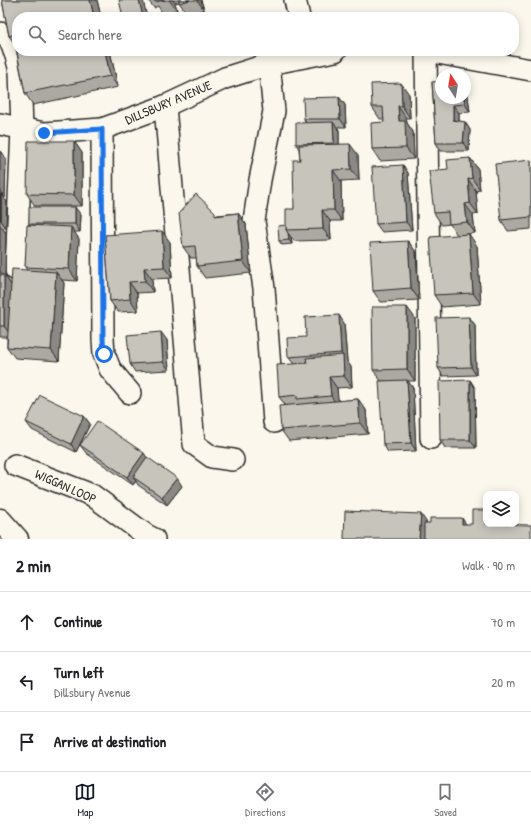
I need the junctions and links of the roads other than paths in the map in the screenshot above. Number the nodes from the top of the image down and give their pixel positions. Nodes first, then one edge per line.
1 (295, 0) edge
2 (298, 12) edge
3 (0, 33) edge
4 (12, 46) edge
5 (16, 56) edge
6 (299, 56) edge
7 (427, 56) edge
8 (454, 56) edge
9 (269, 64) junction
10 (531, 70) edge
11 (166, 106) junction
12 (0, 124) edge
13 (22, 129) junction
14 (102, 129) junction
15 (16, 270) edge
16 (130, 393) dead end
17 (274, 422) dead end
18 (431, 438) dead end
19 (233, 460) dead end
20 (15, 465) dead end
21 (0, 520) edge
22 (15, 539) edge
23 (154, 539) edge

1 - 2 street
3 - 4 street
5 - 13 street
6 - 9 street, DILLSBURY AVENUE
7 - 18 street
8 - 10 street
9 - 11 street, DILLSBURY AVENUE
9 - 17 street
11 - 14 street, DILLSBURY AVENUE
11 - 19 street
12 - 13 street, DILLSBURY AVENUE
13 - 14 street, DILLSBURY AVENUE
13 - 15 street
14 - 16 street
20 - 23 street, WIGGAN LOOP
21 - 22 main road

